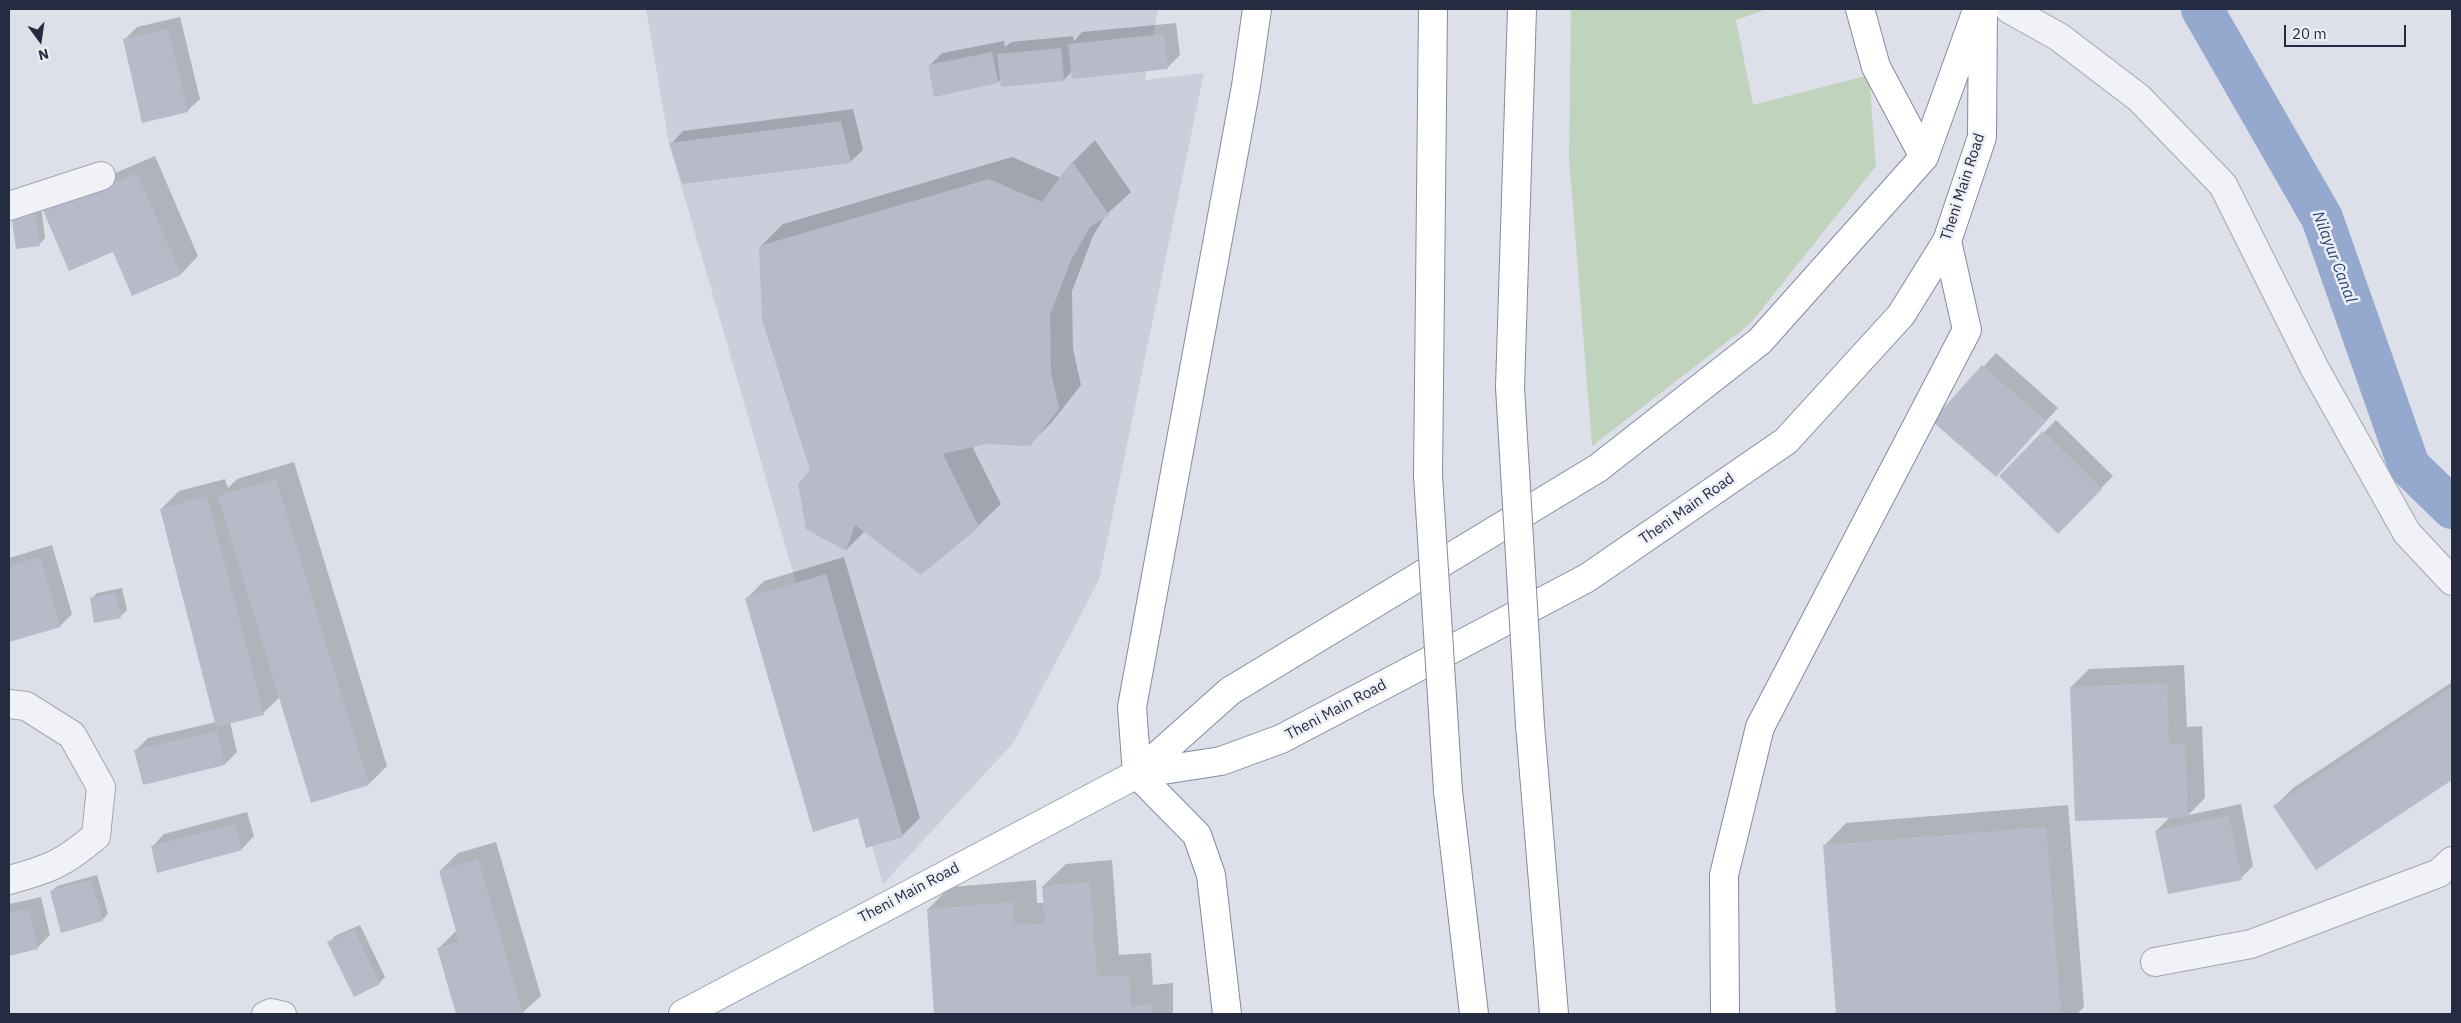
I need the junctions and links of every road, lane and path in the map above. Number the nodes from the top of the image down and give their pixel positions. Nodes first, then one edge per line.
1 (1257, 9) edge
2 (1433, 9) edge
3 (1522, 9) edge
4 (1860, 9) edge
5 (1977, 9) edge
6 (1983, 9) edge
7 (2009, 9) edge
8 (1924, 157) junction
9 (101, 176) dead end
10 (9, 206) edge
11 (1947, 241) junction
12 (2452, 581) edge
13 (9, 704) edge
14 (1137, 774) junction
15 (2452, 862) edge
16 (9, 880) edge
17 (2155, 962) dead end
18 (264, 1014) edge
19 (284, 1014) edge
20 (683, 1014) edge
21 (1227, 1014) edge
22 (1474, 1014) edge
23 (1554, 1014) edge
24 (1725, 1014) edge

1 - 14 main road
2 - 22 main road, bridge
3 - 23 main road, bridge
4 - 8 main road
5 - 8 main road, Theni Main Road
6 - 11 main road, Theni Main Road
7 - 12 street
8 - 14 main road, Theni Main Road
9 - 10 street
11 - 14 main road, Theni Main Road
11 - 24 main road
13 - 16 street
14 - 20 main road, Theni Main Road
14 - 21 main road
15 - 17 street
18 - 19 lane

